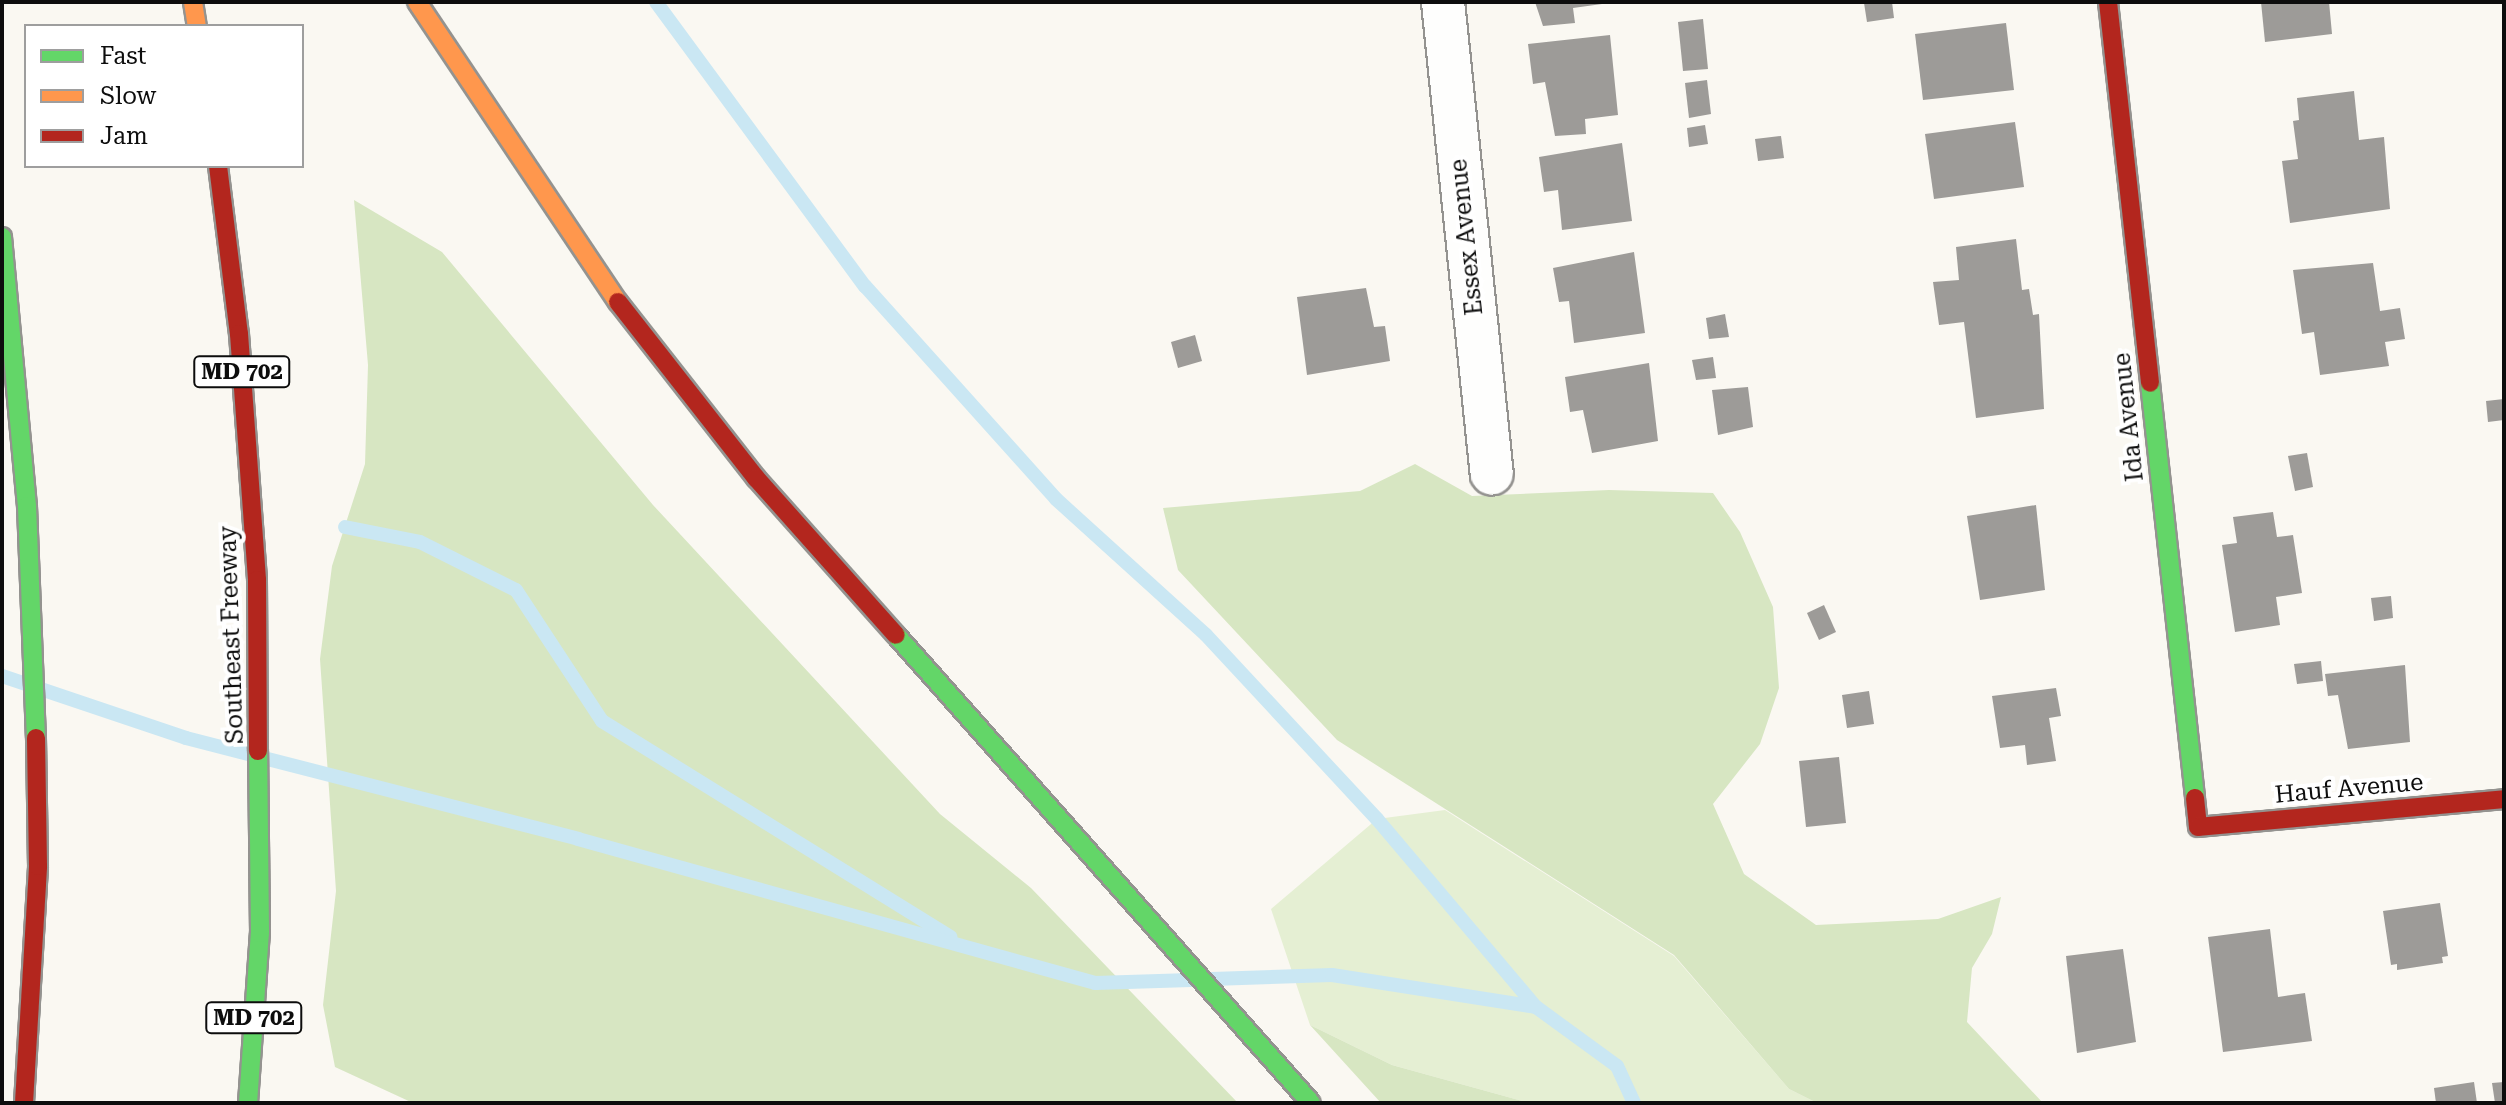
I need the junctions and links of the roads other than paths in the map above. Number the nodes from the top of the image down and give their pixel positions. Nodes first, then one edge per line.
1 (193, 2) edge
2 (417, 2) edge
3 (1443, 2) edge
4 (2108, 2) edge
5 (197, 24) edge
6 (218, 168) edge
7 (2, 237) edge
8 (1492, 473) dead end
9 (2504, 799) edge
10 (2198, 827) joint
11 (24, 1103) edge
12 (248, 1103) edge
13 (1311, 1103) edge

1 - 5 main road
2 - 13 main road
3 - 8 street, Essex Avenue
4 - 10 main road, Ida Avenue
6 - 12 main road, Southeast Freeway / MD 702
7 - 11 main road
9 - 10 main road, Hauf Avenue

